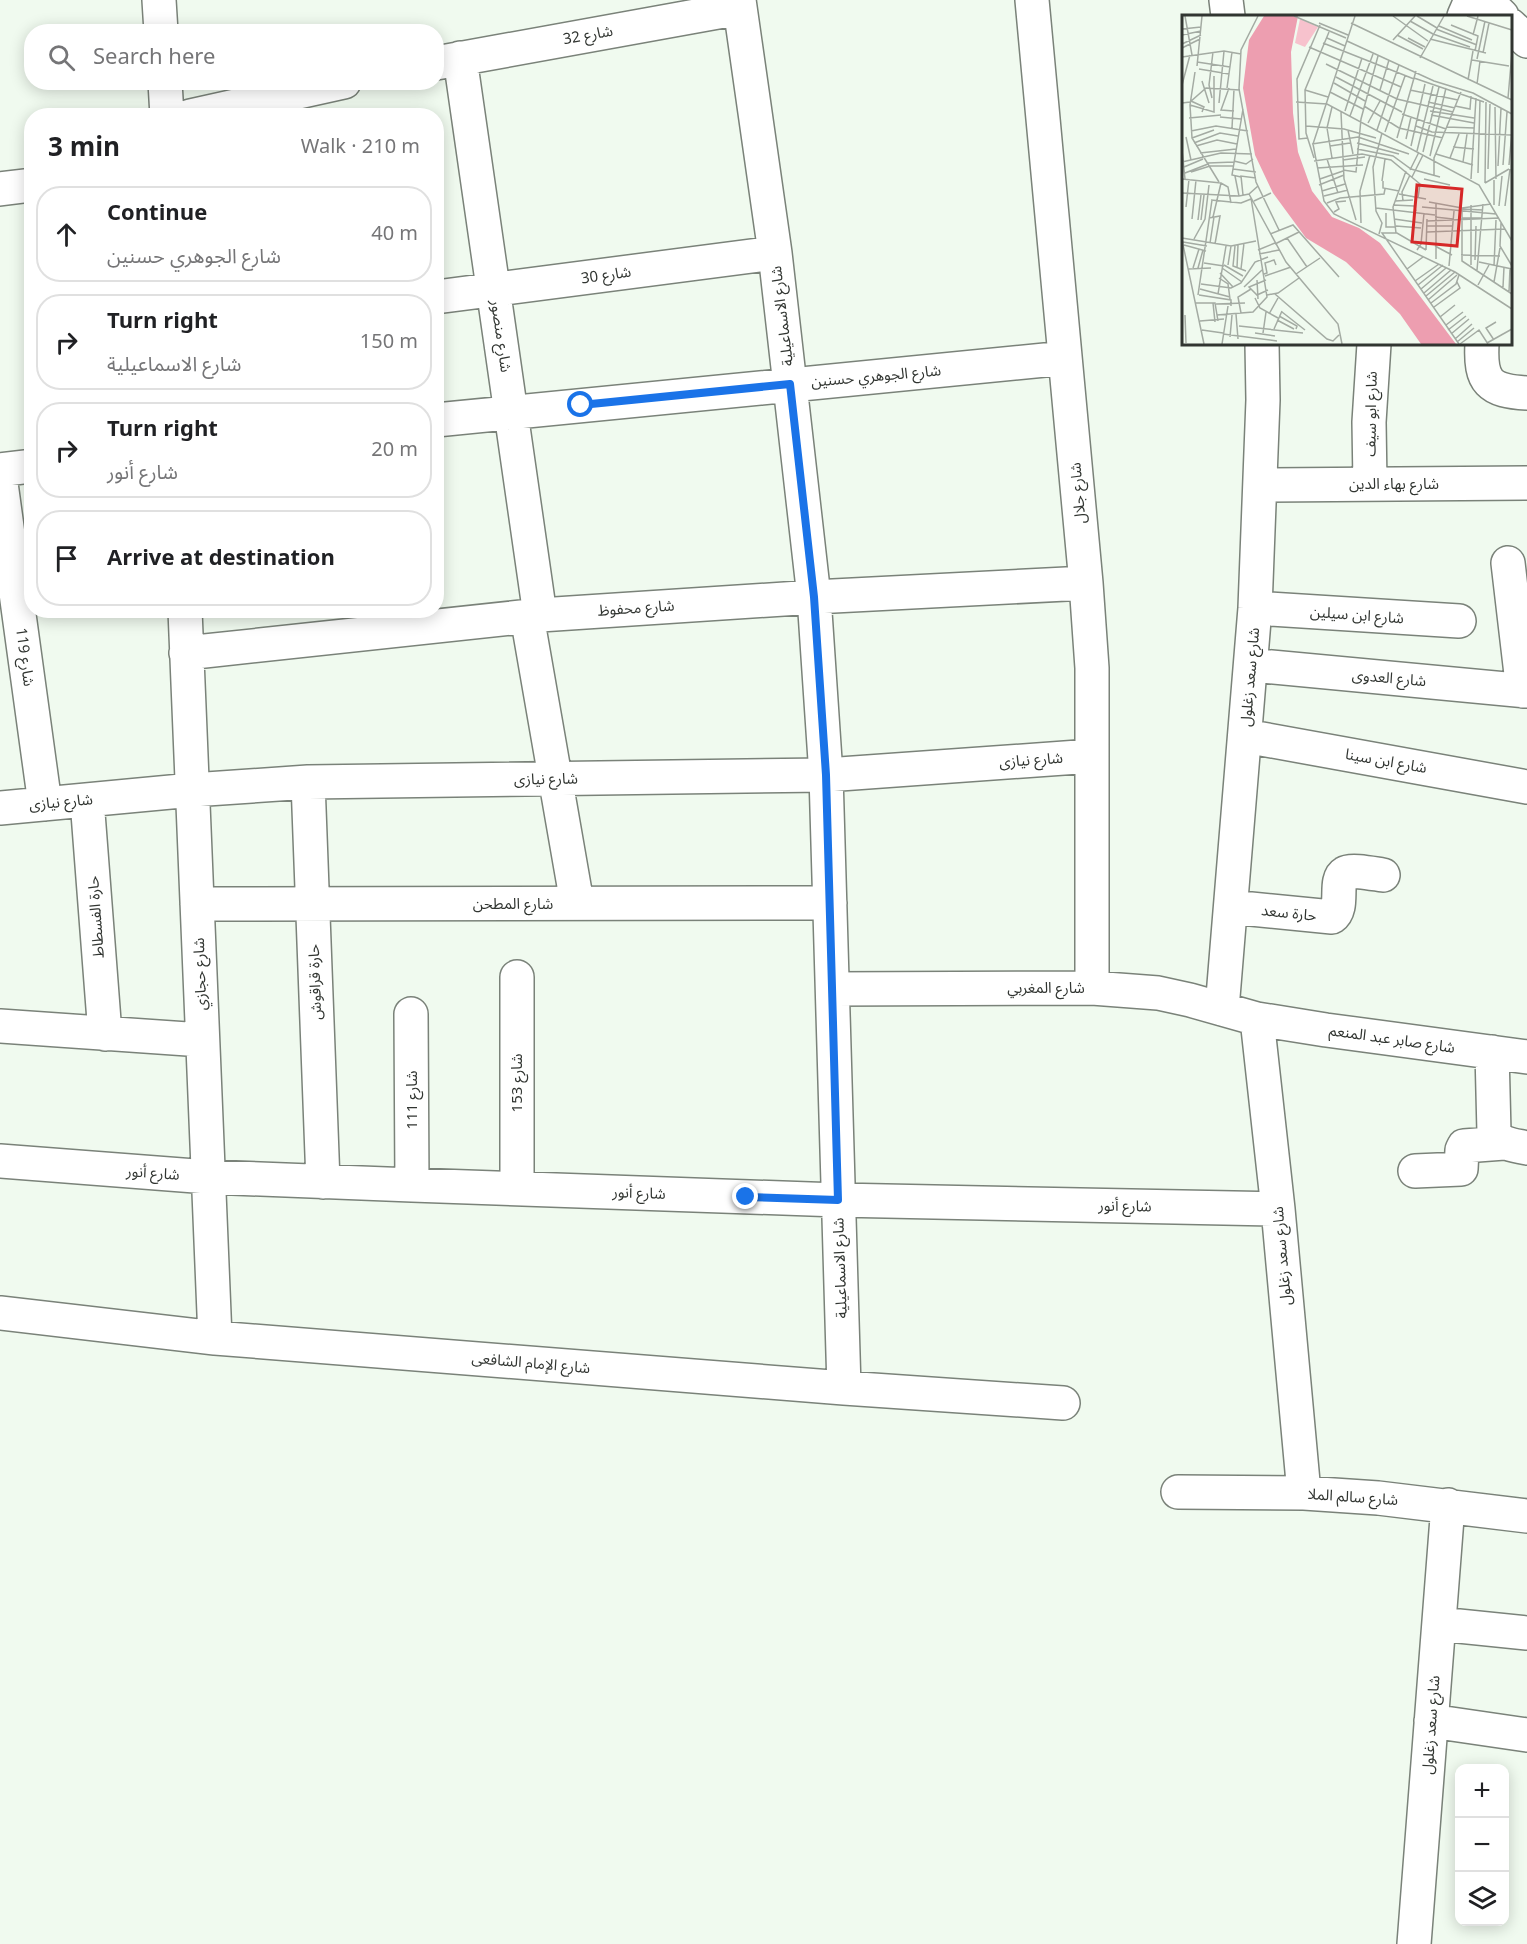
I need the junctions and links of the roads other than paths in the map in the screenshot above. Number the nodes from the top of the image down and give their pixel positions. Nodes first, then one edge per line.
1 (159, 0) edge
2 (1032, 0) edge
3 (1226, 0) edge
4 (1471, 0) edge
5 (1486, 0) edge
6 (739, 4) edge
7 (1228, 15) edge
8 (1464, 15) edge
9 (1501, 15) edge
10 (160, 24) edge
11 (1512, 27) edge
12 (1527, 41) edge
13 (448, 60) edge
14 (165, 90) edge
15 (308, 90) edge
16 (167, 108) edge
17 (226, 108) edge
18 (24, 186) edge
19 (0, 189) edge
20 (775, 253) junction
21 (495, 290) junction
22 (444, 296) edge
23 (1262, 345) edge
24 (1374, 345) edge
25 (1482, 345) edge
26 (1065, 358) junction
27 (790, 384) junction
28 (1527, 393) edge
29 (512, 412) junction
30 (444, 419) edge
31 (24, 467) edge
32 (0, 470) edge
33 (0, 476) edge
34 (1527, 483) edge
35 (1370, 484) junction
36 (1261, 485) junction
37 (1508, 563) dead end
38 (1086, 583) junction
39 (814, 597) junction
40 (1255, 608) junction
41 (534, 615) junction
42 (184, 618) edge
43 (1459, 621) dead end
44 (186, 653) junction
45 (1251, 665) junction
46 (1525, 691) edge
47 (1245, 736) junction
48 (1092, 756) junction
49 (826, 775) junction
50 (555, 779) junction
51 (308, 782) junction
52 (1527, 787) edge
53 (192, 790) junction
54 (87, 800) junction
55 (45, 804) junction
56 (0, 808) edge
57 (1383, 875) dead end
58 (577, 903) junction
59 (830, 903) junction
60 (197, 904) junction
61 (312, 904) junction
62 (1231, 907) junction
63 (517, 977) dead end
64 (1092, 988) junction
65 (832, 989) junction
66 (1222, 1009) junction
67 (411, 1014) dead end
68 (1257, 1019) junction
69 (0, 1026) edge
70 (105, 1034) junction
71 (202, 1040) junction
72 (1492, 1053) junction
73 (1527, 1057) edge
74 (1516, 1145) edge
75 (0, 1161) edge
76 (1415, 1171) dead end
77 (208, 1177) junction
78 (323, 1182) junction
79 (412, 1185) junction
80 (517, 1188) junction
81 (838, 1200) junction
82 (1278, 1209) junction
83 (0, 1313) edge
84 (215, 1338) junction
85 (844, 1388) junction
86 (1062, 1403) dead end
87 (1178, 1492) dead end
88 (1304, 1493) junction
89 (1448, 1506) junction
90 (1527, 1516) edge
91 (1438, 1624) junction
92 (1527, 1633) edge
93 (1431, 1720) junction
94 (1527, 1735) edge
95 (1414, 1944) edge

1 - 10 street
2 - 26 street, شارع جلال
3 - 7 street
4 - 8 street
5 - 9 street
6 - 13 street, شارع 32
6 - 20 street, شارع الاسماعيلية
11 - 12 street
13 - 21 street, شارع منصور
14 - 16 street
15 - 17 street
18 - 19 street
20 - 21 street, شارع 30
20 - 27 street, شارع الاسماعيلية
21 - 22 street, شارع 30
21 - 29 street, شارع منصور
23 - 36 street, شارع سعد زغلول
24 - 35 street, شارع ابو سيف
25 - 28 street
26 - 27 street, شارع الجوهري حسنين
26 - 38 street, شارع جلال
27 - 29 street, شارع الجوهري حسنين
27 - 39 street, شارع الاسماعيلية
29 - 30 street, شارع الجوهري حسنين
29 - 41 street, شارع منصور
31 - 32 street
33 - 55 street, شارع 119
34 - 35 street, شارع بهاء الدين
35 - 36 street, شارع بهاء الدين
36 - 40 street, شارع سعد زغلول
37 - 46 street
38 - 39 street, شارع محفوظ
38 - 48 street, شارع جلال
39 - 41 street, شارع محفوظ
39 - 49 street, شارع الاسماعيلية
40 - 43 street, شارع ابن سيلين
40 - 45 street, شارع سعد زغلول
41 - 44 street, شارع محفوظ
41 - 50 street, شارع منصور
42 - 44 street, شارع حجازي
44 - 53 street, شارع حجازي
45 - 46 street, شارع العدوى
45 - 47 street, شارع سعد زغلول
47 - 52 street, شارع ابن سينا
47 - 62 street, شارع سعد زغلول
48 - 49 street, شارع نيازى
48 - 64 street, شارع جلال
49 - 50 street, شارع نيازى
49 - 59 street, شارع الاسماعيلية
50 - 51 street, شارع نيازى
50 - 58 street, شارع منصور
51 - 53 street, شارع نيازى
51 - 61 street, حارة قراقوش
53 - 54 street, شارع نيازى
53 - 60 street, شارع حجازي
54 - 55 street, شارع نيازى
54 - 70 street, حارة الفسطاط
55 - 56 street, شارع نيازى
57 - 62 street, حارة سعد
58 - 59 street, شارع المطحن
58 - 61 street, شارع المطحن
59 - 65 street, شارع الاسماعيلية
60 - 61 street, شارع المطحن
60 - 71 street, شارع حجازي
61 - 78 street, حارة قراقوش
62 - 66 street, شارع سعد زغلول
63 - 80 street, شارع 153
64 - 65 street, شارع المغربي
64 - 66 street, شارع المغربي
65 - 81 street, شارع الاسماعيلية
66 - 68 street, شارع المغربي
67 - 79 street, شارع 111
68 - 72 street, شارع صابر عبد المنعم
68 - 82 street, شارع سعد زغلول
69 - 70 street
70 - 71 street
71 - 77 street, شارع حجازي
72 - 73 street, شارع صابر عبد المنعم
72 - 74 street
74 - 76 street
75 - 77 street, شارع أنور
77 - 78 street, شارع أنور
77 - 84 street, شارع حجازي
78 - 79 street, شارع أنور
79 - 80 street, شارع أنور
80 - 81 street, شارع أنور
81 - 82 street, شارع أنور
81 - 85 street, شارع الاسماعيلية
82 - 88 street, شارع سعد زغلول
83 - 84 street, شارع الإمام الشافعى
84 - 85 street, شارع الإمام الشافعى
85 - 86 street, شارع الإمام الشافعى
87 - 88 street, شارع سالم الملا
88 - 89 street, شارع سالم الملا
89 - 90 street, شارع سالم الملا
89 - 91 street, شارع سعد زغلول
91 - 92 street
91 - 93 street, شارع سعد زغلول
93 - 94 street
93 - 95 street, شارع سعد زغلول

